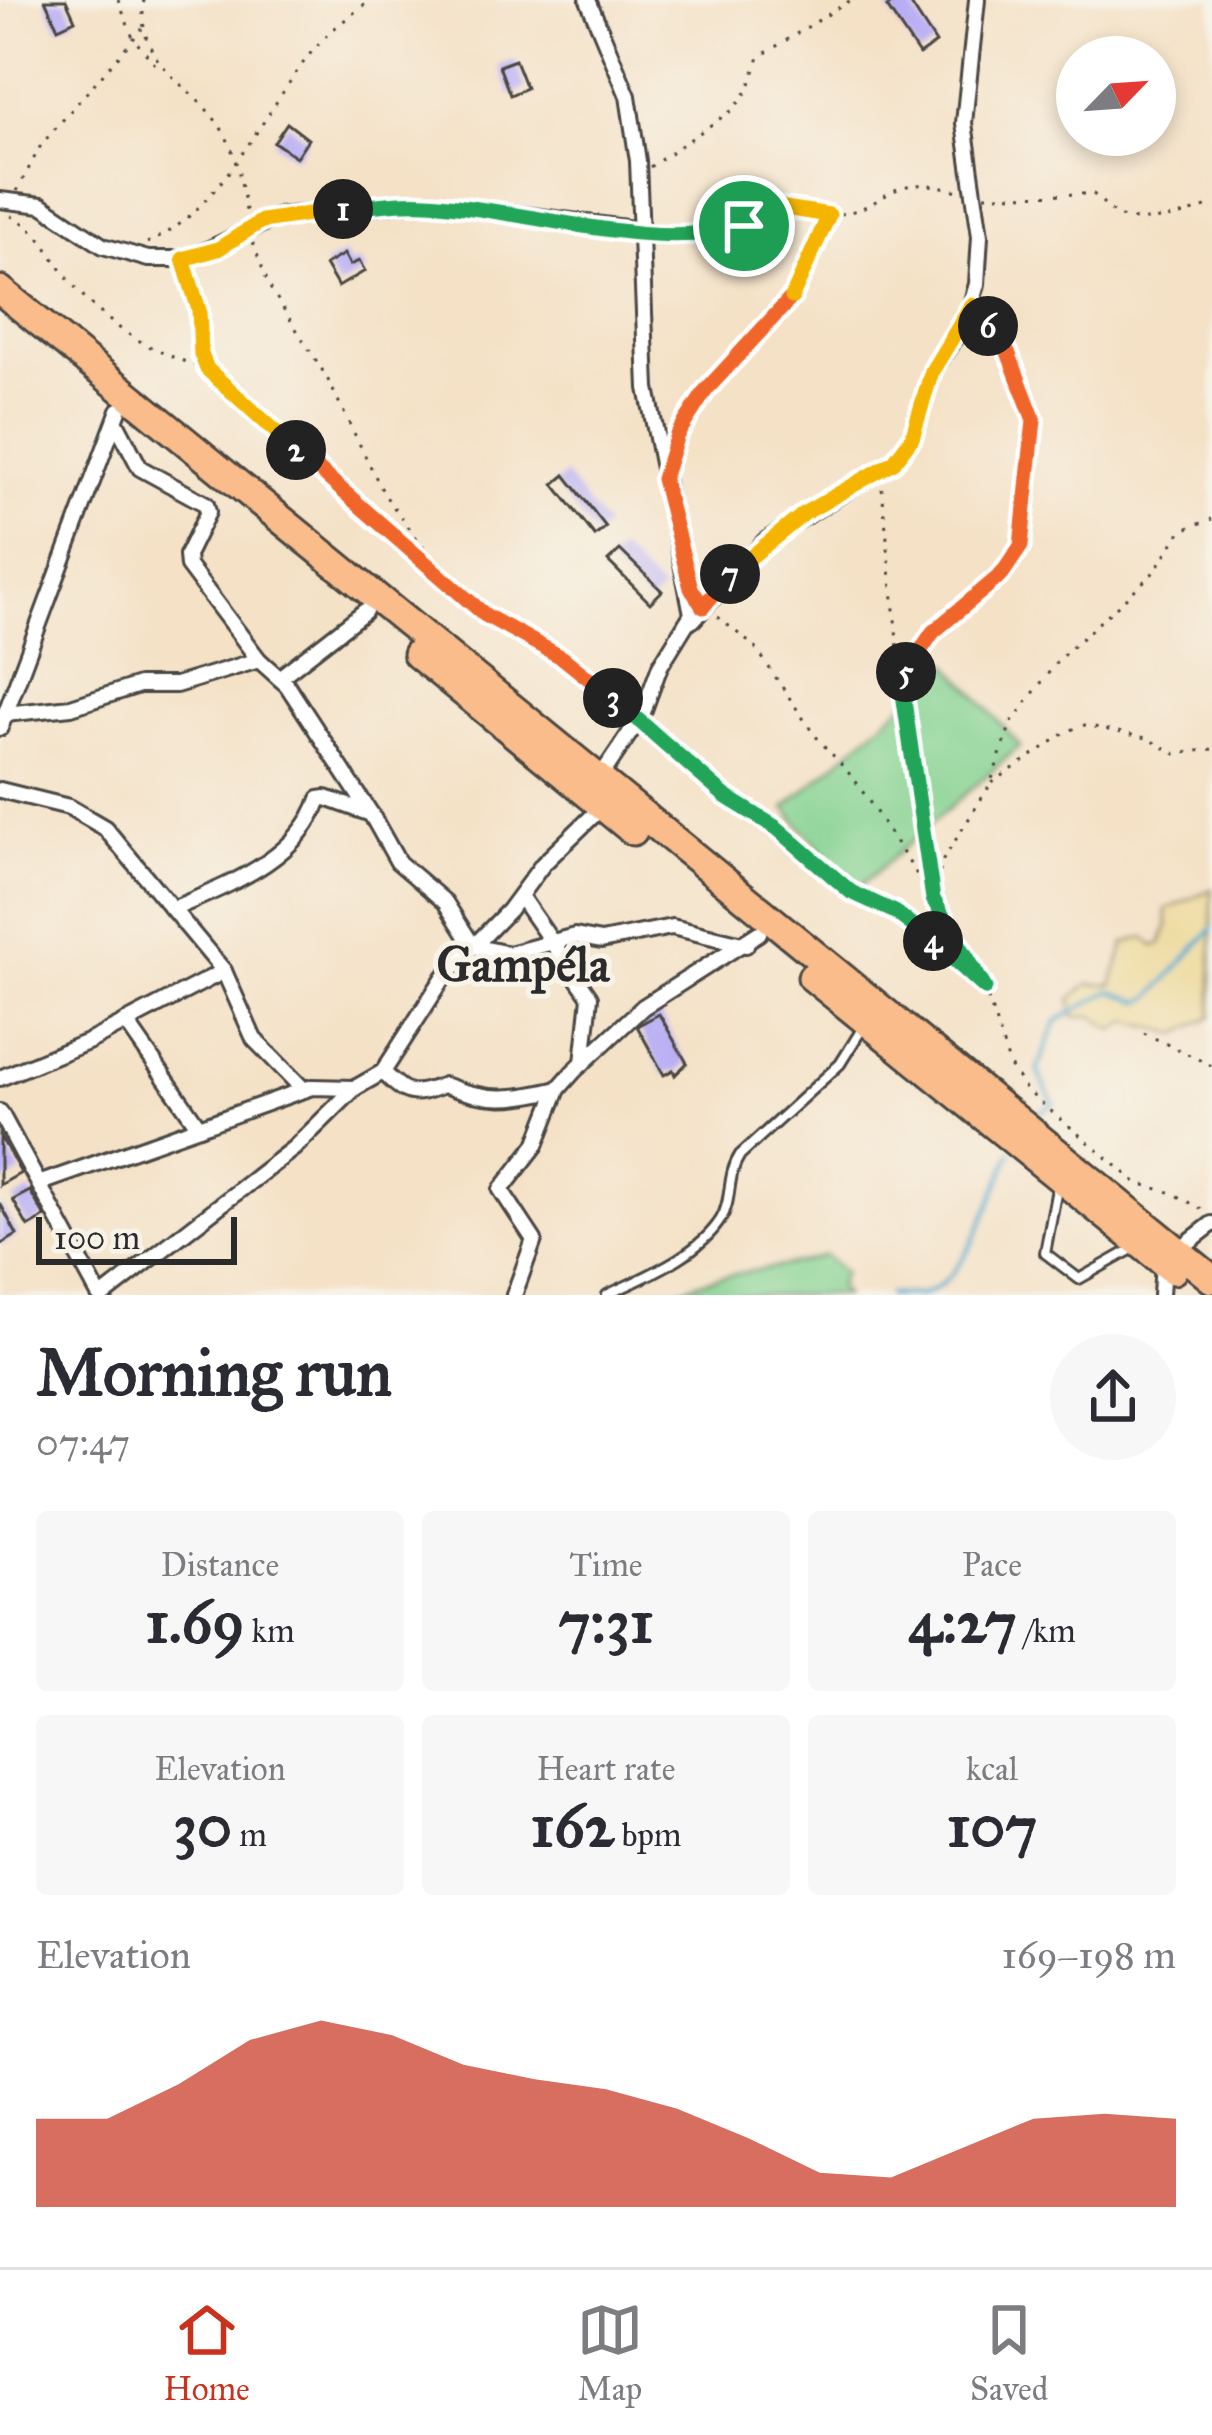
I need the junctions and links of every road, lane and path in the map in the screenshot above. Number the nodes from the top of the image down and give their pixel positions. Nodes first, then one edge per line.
1 (118, 0) edge
2 (144, 0) edge
3 (370, 0) edge
4 (588, 0) edge
5 (851, 0) edge
6 (977, 0) edge
7 (143, 27) junction
8 (133, 38) junction
9 (164, 74) junction
10 (236, 161) junction
11 (638, 175) junction
12 (976, 195) junction
13 (7, 200) edge
14 (1212, 204) edge
15 (0, 212) edge
16 (829, 215) junction
17 (18, 219) junction
18 (250, 229) junction
19 (640, 230) junction
20 (124, 252) junction
21 (183, 259) junction
22 (0, 290) edge
23 (972, 305) junction
24 (0, 314) edge
25 (207, 369) junction
26 (118, 417) junction
27 (879, 474) junction
28 (663, 479) junction
29 (1212, 519) edge
30 (447, 579) junction
31 (703, 607) junction
32 (365, 611) junction
33 (688, 626) junction
34 (259, 660) junction
35 (278, 677) junction
36 (901, 680) junction
37 (3, 721) edge
38 (639, 721) junction
39 (1212, 749) edge
40 (990, 784) junction
41 (0, 790) edge
42 (601, 792) junction
43 (371, 814) junction
44 (520, 896) junction
45 (933, 899) junction
46 (173, 909) junction
47 (752, 939) junction
48 (553, 941) junction
49 (473, 946) junction
50 (224, 971) junction
51 (985, 988) junction
52 (126, 1022) junction
53 (866, 1022) junction
54 (1144, 1033) dead end
55 (583, 1064) junction
56 (1212, 1066) edge
57 (383, 1072) junction
58 (0, 1078) edge
59 (355, 1088) junction
60 (558, 1089) junction
61 (304, 1090) junction
62 (0, 1112) edge
63 (199, 1127) junction
64 (1058, 1179) junction
65 (41, 1183) junction
66 (1212, 1214) edge
67 (1212, 1224) edge
68 (1157, 1246) junction
69 (1212, 1279) edge
70 (101, 1295) edge
71 (514, 1295) edge
72 (608, 1295) edge
73 (1161, 1295) edge
74 (1204, 1295) edge

1 - 8 path
2 - 7 path
3 - 10 path
4 - 11 street
5 - 11 path
6 - 12 street
7 - 8 path
7 - 9 path
8 - 9 path
8 - 13 path
9 - 10 path
10 - 18 path
10 - 20 path
11 - 19 street
12 - 14 path
12 - 16 path
12 - 23 street
13 - 17 path
13 - 20 street
15 - 17 path
16 - 19 path
16 - 28 path
17 - 25 path
18 - 19 street
18 - 21 street
18 - 30 path
19 - 28 street
20 - 21 street
21 - 25 path
22 - 42 highway
23 - 27 street
23 - 36 path
24 - 26 highway
25 - 30 path
26 - 32 highway
26 - 34 street
26 - 37 street
27 - 31 street
27 - 36 path
28 - 33 street
29 - 40 path
30 - 38 path
31 - 33 street
31 - 45 path
32 - 35 street
32 - 42 highway
33 - 38 street
34 - 35 street
34 - 37 street
35 - 43 street
36 - 45 path
38 - 42 street
38 - 51 path
39 - 40 path
40 - 45 path
41 - 46 street
42 - 44 street
42 - 47 highway
42 - 68 highway
43 - 46 street
43 - 49 street
44 - 48 street
44 - 49 street
45 - 51 path
46 - 50 street
47 - 48 street
47 - 53 highway
47 - 55 street
48 - 49 street
48 - 55 street
49 - 57 street
50 - 52 street
50 - 61 street
51 - 66 path
52 - 58 street
52 - 63 street
53 - 64 highway
53 - 72 lane
54 - 56 path
55 - 60 street
57 - 59 street
57 - 60 street
59 - 61 street
59 - 70 street
60 - 71 street
61 - 63 street
62 - 65 street
63 - 65 street
64 - 68 highway
64 - 68 lane
65 - 70 street
67 - 68 street
68 - 69 highway
68 - 73 street
68 - 74 highway

